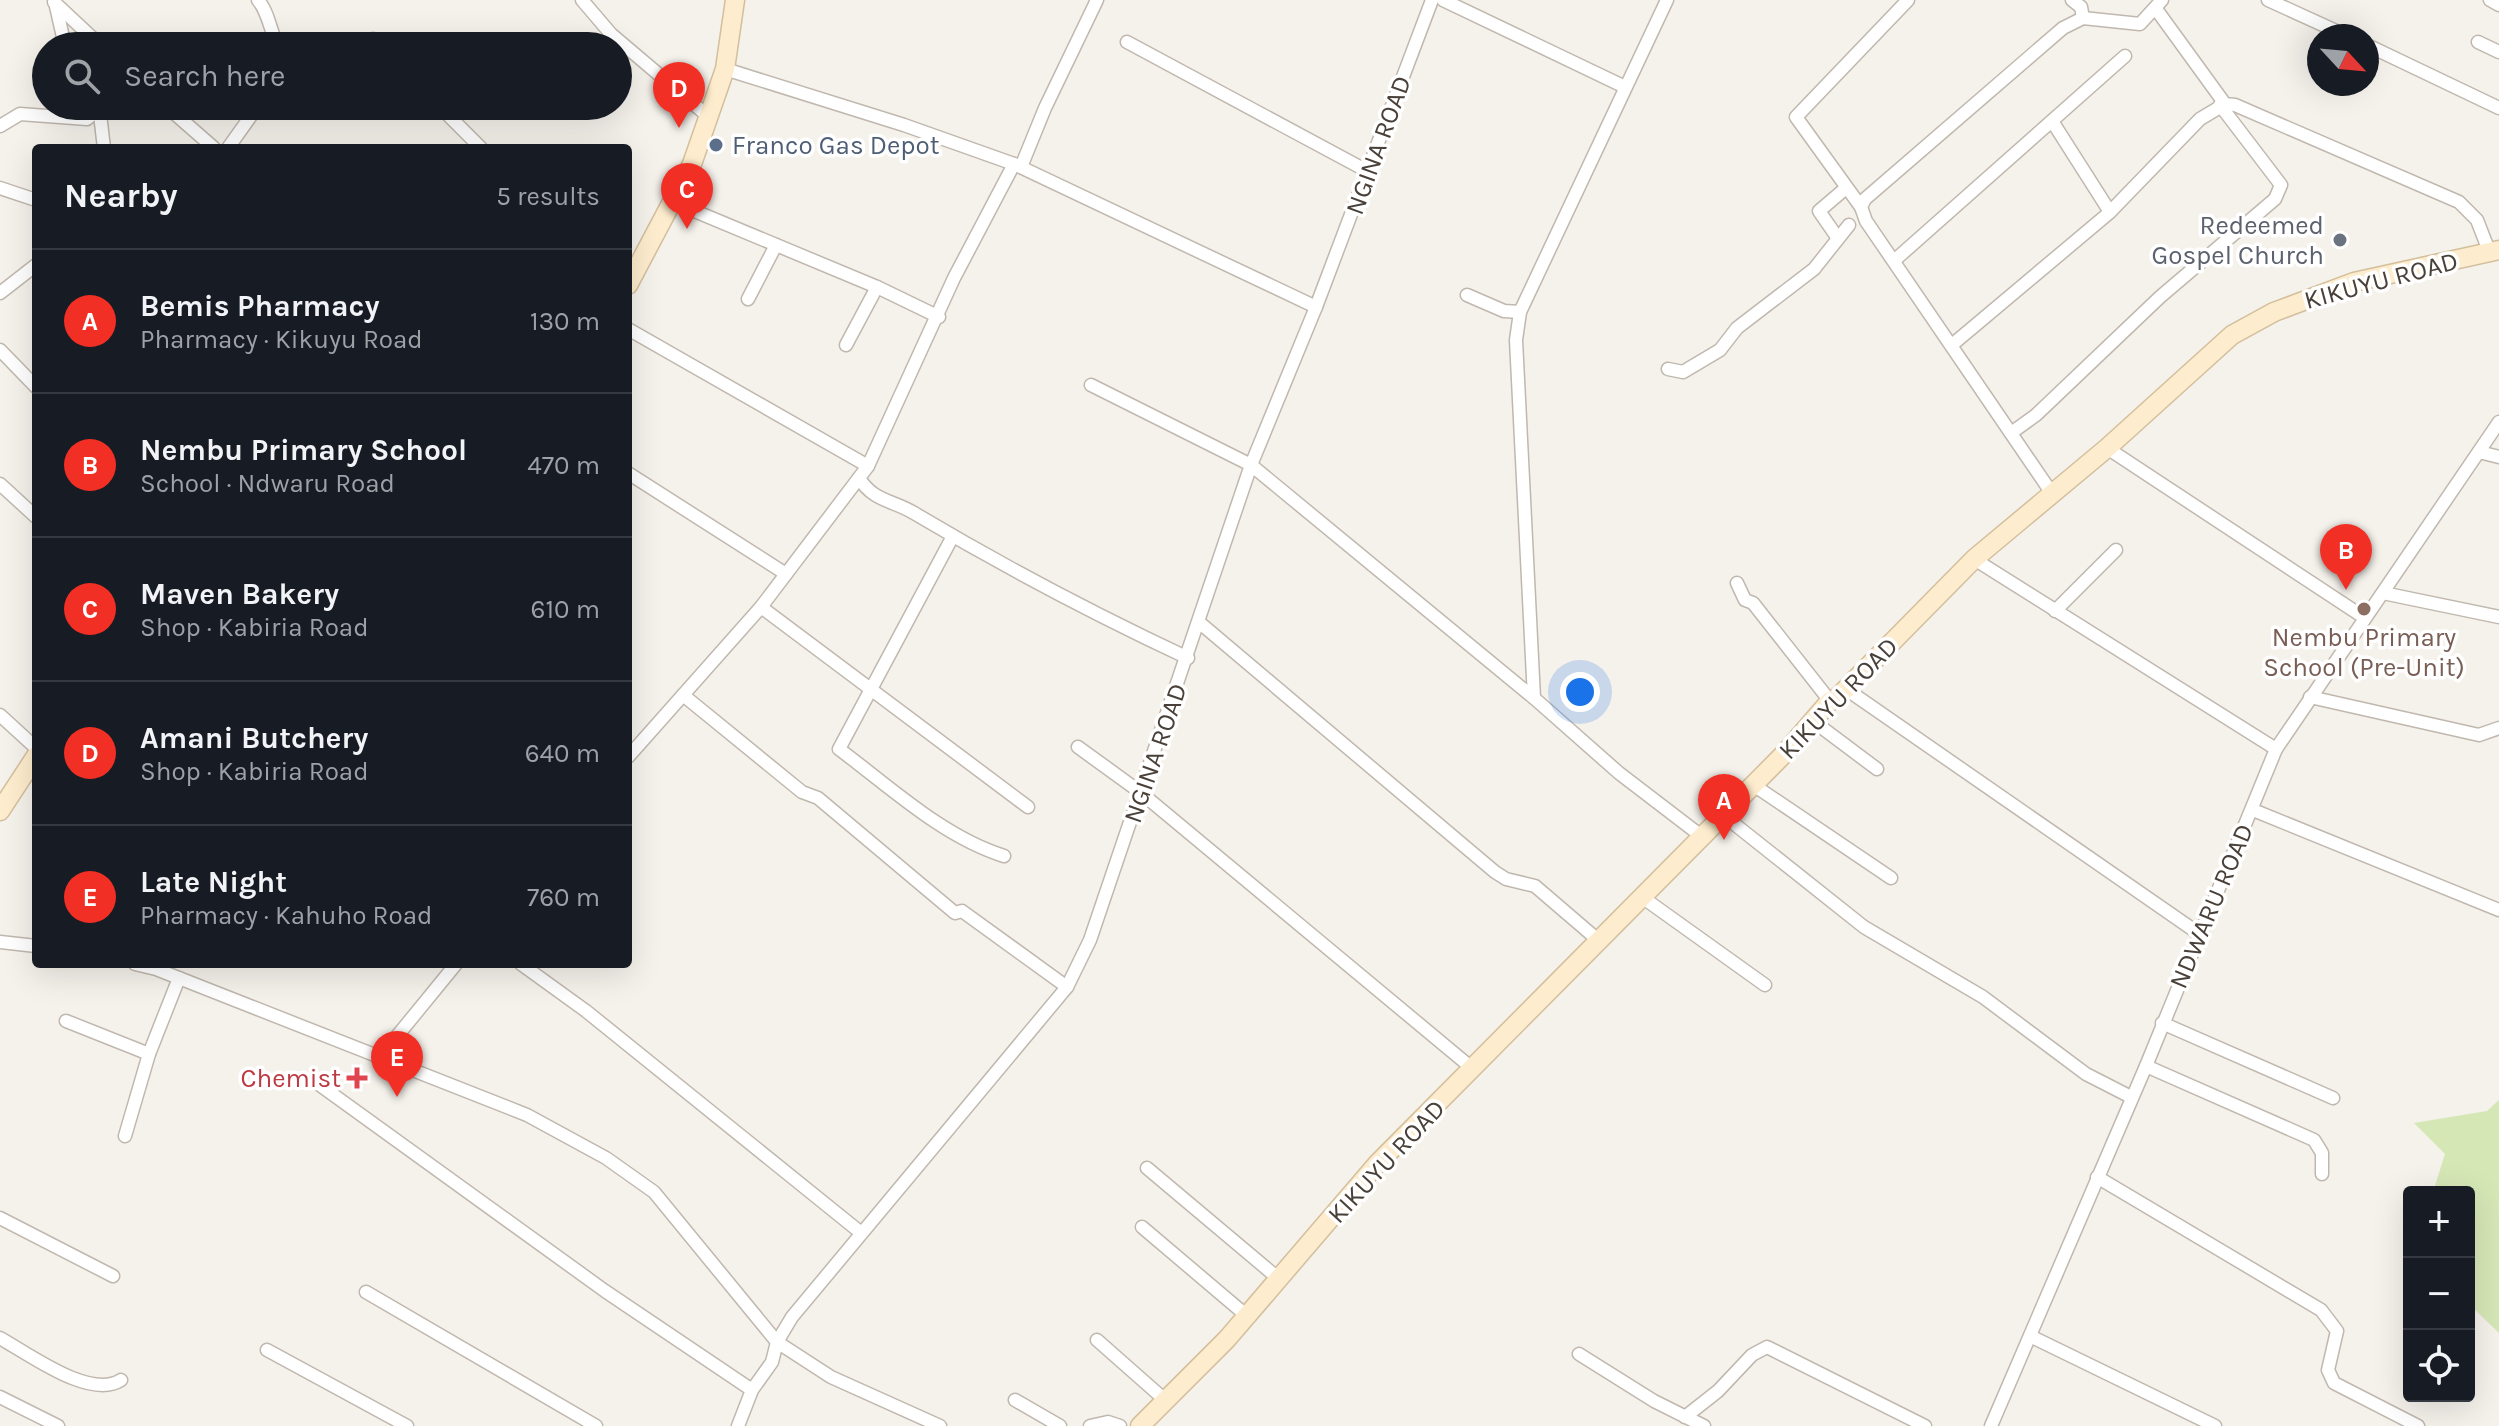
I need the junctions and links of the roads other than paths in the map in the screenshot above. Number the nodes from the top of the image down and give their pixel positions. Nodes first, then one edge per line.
1 (582, 0) edge
2 (735, 0) edge
3 (1097, 0) edge
4 (1432, 0) edge
5 (1443, 0) edge
6 (1667, 0) edge
7 (1908, 0) edge
8 (2072, 0) edge
9 (2268, 0) edge
10 (2490, 0) edge
11 (54, 1) edge
12 (266, 4) edge
13 (2159, 4) edge
14 (2499, 5) edge
15 (2083, 18) junction
16 (2321, 24) edge
17 (62, 32) edge
18 (86, 32) edge
19 (271, 32) edge
20 (609, 32) edge
21 (1127, 42) dead end
22 (2478, 42) dead end
23 (2379, 51) edge
24 (632, 52) edge
25 (2499, 52) edge
26 (2125, 56) dead end
27 (725, 69) junction
28 (1625, 87) junction
29 (2222, 105) junction
30 (2499, 108) edge
31 (32, 115) edge
32 (709, 117) junction
33 (101, 120) edge
34 (180, 120) edge
35 (248, 120) edge
36 (453, 120) edge
37 (2052, 121) junction
38 (0, 126) edge
39 (104, 144) edge
40 (205, 144) edge
41 (231, 144) edge
42 (477, 144) edge
43 (1018, 166) junction
44 (1369, 172) junction
45 (0, 188) edge
46 (1846, 188) junction
47 (32, 199) edge
48 (673, 202) junction
49 (1861, 207) junction
50 (2110, 212) junction
51 (1849, 225) dead end
52 (1837, 237) junction
53 (776, 245) junction
54 (2494, 251) edge
55 (1896, 259) junction
56 (32, 268) edge
57 (632, 278) edge
58 (877, 287) junction
59 (0, 293) edge
60 (1467, 295) dead end
61 (748, 299) dead end
62 (1316, 307) junction
63 (1520, 312) junction
64 (939, 317) junction
65 (632, 331) edge
66 (1953, 344) junction
67 (846, 345) dead end
68 (0, 350) edge
69 (1668, 369) dead end
70 (32, 383) edge
71 (1091, 385) dead end
72 (2499, 422) edge
73 (2011, 433) junction
74 (2107, 448) junction
75 (2479, 452) junction
76 (2499, 457) edge
77 (1251, 465) junction
78 (868, 466) junction
79 (632, 476) edge
80 (859, 478) junction
81 (0, 484) edge
82 (2051, 492) junction
83 (32, 513) edge
84 (953, 536) junction
85 (2116, 550) dead end
86 (1974, 559) junction
87 (786, 574) junction
88 (1737, 583) dead end
89 (2383, 593) junction
90 (761, 607) junction
91 (2055, 611) junction
92 (2499, 617) edge
93 (2365, 618) junction
94 (1200, 623) junction
95 (1188, 658) junction
96 (1846, 689) junction
97 (871, 690) junction
98 (683, 695) junction
99 (2310, 697) junction
100 (1534, 698) junction
101 (1830, 701) junction
102 (0, 715) edge
103 (1813, 721) junction
104 (2499, 728) edge
105 (32, 744) edge
106 (1078, 747) dead end
107 (2276, 749) junction
108 (632, 752) edge
109 (32, 762) edge
110 (1877, 769) dead end
111 (1752, 784) junction
112 (1140, 792) junction
113 (1028, 807) dead end
114 (2253, 810) junction
115 (0, 811) edge
116 (1723, 815) junction
117 (1700, 835) junction
118 (1004, 856) dead end
119 (1891, 878) dead end
120 (1642, 897) junction
121 (2499, 910) edge
122 (2198, 933) junction
123 (1598, 940) junction
124 (0, 942) edge
125 (32, 946) edge
126 (148, 968) edge
127 (453, 968) edge
128 (527, 968) edge
129 (179, 978) junction
130 (1765, 985) dead end
131 (1067, 987) junction
132 (66, 1021) dead end
133 (2162, 1023) junction
134 (149, 1054) junction
135 (380, 1057) junction
136 (2146, 1066) junction
137 (1473, 1069) junction
138 (317, 1083) dead end
139 (2131, 1097) junction
140 (2333, 1098) dead end
141 (125, 1136) dead end
142 (1147, 1168) dead end
143 (2322, 1174) dead end
144 (2097, 1177) junction
145 (0, 1218) edge
146 (1142, 1227) dead end
147 (860, 1232) junction
148 (113, 1276) dead end
149 (1279, 1279) junction
150 (366, 1292) dead end
151 (1247, 1316) junction
152 (2030, 1336) junction
153 (0, 1338) edge
154 (1097, 1340) dead end
155 (777, 1342) junction
156 (267, 1350) dead end
157 (1579, 1354) dead end
158 (121, 1380) dead end
159 (752, 1390) junction
160 (0, 1397) edge
161 (1015, 1400) dead end
162 (1165, 1400) junction
163 (1685, 1417) junction
164 (58, 1426) edge
165 (407, 1426) edge
166 (596, 1426) edge
167 (738, 1426) edge
168 (940, 1426) edge
169 (1060, 1426) edge
170 (1090, 1426) edge
171 (1120, 1426) edge
172 (1140, 1426) edge
173 (1704, 1426) edge
174 (1925, 1426) edge
175 (1991, 1426) edge
176 (2215, 1426) edge
177 (2418, 1426) edge

1 - 20 street
2 - 27 main road
3 - 43 street
4 - 44 street, NGINA ROAD
5 - 28 street
6 - 28 street
7 - 46 street
8 - 15 street
9 - 16 street
10 - 14 street
11 - 17 street
11 - 18 street
12 - 19 street
13 - 15 street
13 - 29 street
15 - 49 street
21 - 44 street
22 - 25 street
23 - 30 street
24 - 32 street
26 - 37 street
27 - 32 main road
27 - 43 street
28 - 63 street
29 - 50 street
29 - 54 street
29 - 73 street
31 - 38 street
32 - 48 main road
33 - 39 street
34 - 40 street
35 - 41 street
36 - 42 street
37 - 50 street
37 - 55 street
43 - 62 street
43 - 64 street
44 - 62 street, NGINA ROAD
45 - 47 street
46 - 49 street
46 - 52 street
48 - 53 street
48 - 57 main road
49 - 55 street
50 - 66 street
51 - 52 street
52 - 69 street
53 - 58 street
53 - 61 street
54 - 74 main road, KIKUYU ROAD
55 - 66 street
56 - 59 street
58 - 64 street
58 - 67 street
60 - 63 street
62 - 77 street, NGINA ROAD
63 - 100 street
64 - 78 street
65 - 78 street
66 - 73 street
68 - 70 street
71 - 77 street
72 - 75 street, NDWARU ROAD
73 - 82 street
74 - 82 main road, KIKUYU ROAD
74 - 93 street
75 - 76 street
75 - 89 street, NDWARU ROAD
77 - 94 street, NGINA ROAD
77 - 100 street
78 - 80 street
79 - 87 street
80 - 84 street
80 - 87 street
81 - 83 street
82 - 86 main road, KIKUYU ROAD
84 - 95 street
84 - 97 street
85 - 91 street
86 - 91 street
86 - 96 main road, KIKUYU ROAD
87 - 90 street
88 - 101 street
89 - 92 street
89 - 93 street, NDWARU ROAD
90 - 97 street
90 - 98 street
91 - 107 street
93 - 99 street, NDWARU ROAD
94 - 95 street, NGINA ROAD
94 - 123 street
95 - 112 street, NGINA ROAD
96 - 101 main road, KIKUYU ROAD
96 - 122 street
97 - 113 street
97 - 118 street
98 - 108 street
98 - 131 street
99 - 104 street
99 - 107 street, NDWARU ROAD
100 - 117 street
101 - 103 main road, KIKUYU ROAD
102 - 105 street
103 - 110 street
103 - 111 main road, KIKUYU ROAD
106 - 112 street
107 - 114 street, NDWARU ROAD
109 - 115 main road
111 - 116 main road, KIKUYU ROAD
111 - 119 street
112 - 131 street, NGINA ROAD
112 - 137 street
114 - 121 street
114 - 122 street, NDWARU ROAD
116 - 117 main road, KIKUYU ROAD
116 - 139 street
117 - 120 main road, KIKUYU ROAD
120 - 123 main road, KIKUYU ROAD
120 - 130 street
122 - 133 street, NDWARU ROAD
123 - 137 main road, KIKUYU ROAD
124 - 125 street
126 - 129 street
127 - 135 street
128 - 147 street
129 - 134 street
129 - 135 street
131 - 147 street, NGINA ROAD
132 - 134 street
133 - 136 street, NDWARU ROAD
133 - 140 street
134 - 141 street
135 - 155 street
136 - 139 street, NDWARU ROAD
136 - 143 street
137 - 149 main road, KIKUYU ROAD
138 - 159 street
139 - 144 street, NDWARU ROAD
142 - 149 street
144 - 152 street, NDWARU ROAD
144 - 177 street
145 - 148 street
146 - 151 street
147 - 155 street, NGINA ROAD
149 - 151 main road, KIKUYU ROAD
150 - 166 street
151 - 162 main road, KIKUYU ROAD
152 - 175 street, NDWARU ROAD
152 - 176 street
153 - 158 street
154 - 162 street
155 - 159 street, NGINA ROAD
155 - 168 street
156 - 165 street
157 - 163 street
159 - 167 street, NGINA ROAD
160 - 164 street
161 - 169 street
162 - 172 main road, KIKUYU ROAD
163 - 173 street
163 - 174 street
170 - 171 street

